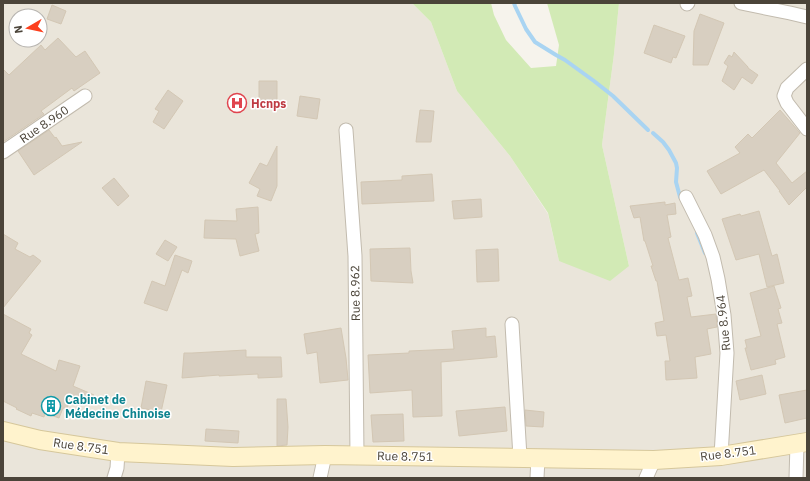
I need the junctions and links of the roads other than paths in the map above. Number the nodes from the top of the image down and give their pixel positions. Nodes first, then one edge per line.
1 (742, 3) edge
2 (807, 17) edge
3 (807, 69) edge
4 (85, 96) dead end
5 (807, 129) edge
6 (346, 130) dead end
7 (3, 152) edge
8 (686, 197) dead end
9 (512, 324) dead end
10 (3, 432) edge
11 (802, 443) edge
12 (118, 452) junction
13 (326, 455) junction
14 (356, 456) junction
15 (721, 456) junction
16 (520, 458) junction
17 (538, 458) junction
18 (654, 460) junction
19 (114, 478) edge
20 (320, 478) edge
21 (537, 478) edge
22 (646, 478) edge
23 (796, 478) edge

1 - 2 street
3 - 5 street
4 - 7 street, Rue 8.960
6 - 14 street, Rue 8.962
8 - 15 street, Rue 8.964
9 - 16 street
10 - 12 main road, Rue 8.751
11 - 15 main road, Rue 8.751
11 - 23 street
12 - 13 main road, Rue 8.751
12 - 19 street
13 - 14 main road, Rue 8.751
13 - 20 street
14 - 16 main road, Rue 8.751
15 - 18 main road, Rue 8.751
16 - 17 main road, Rue 8.751
17 - 18 main road, Rue 8.751
17 - 21 street
18 - 22 street

